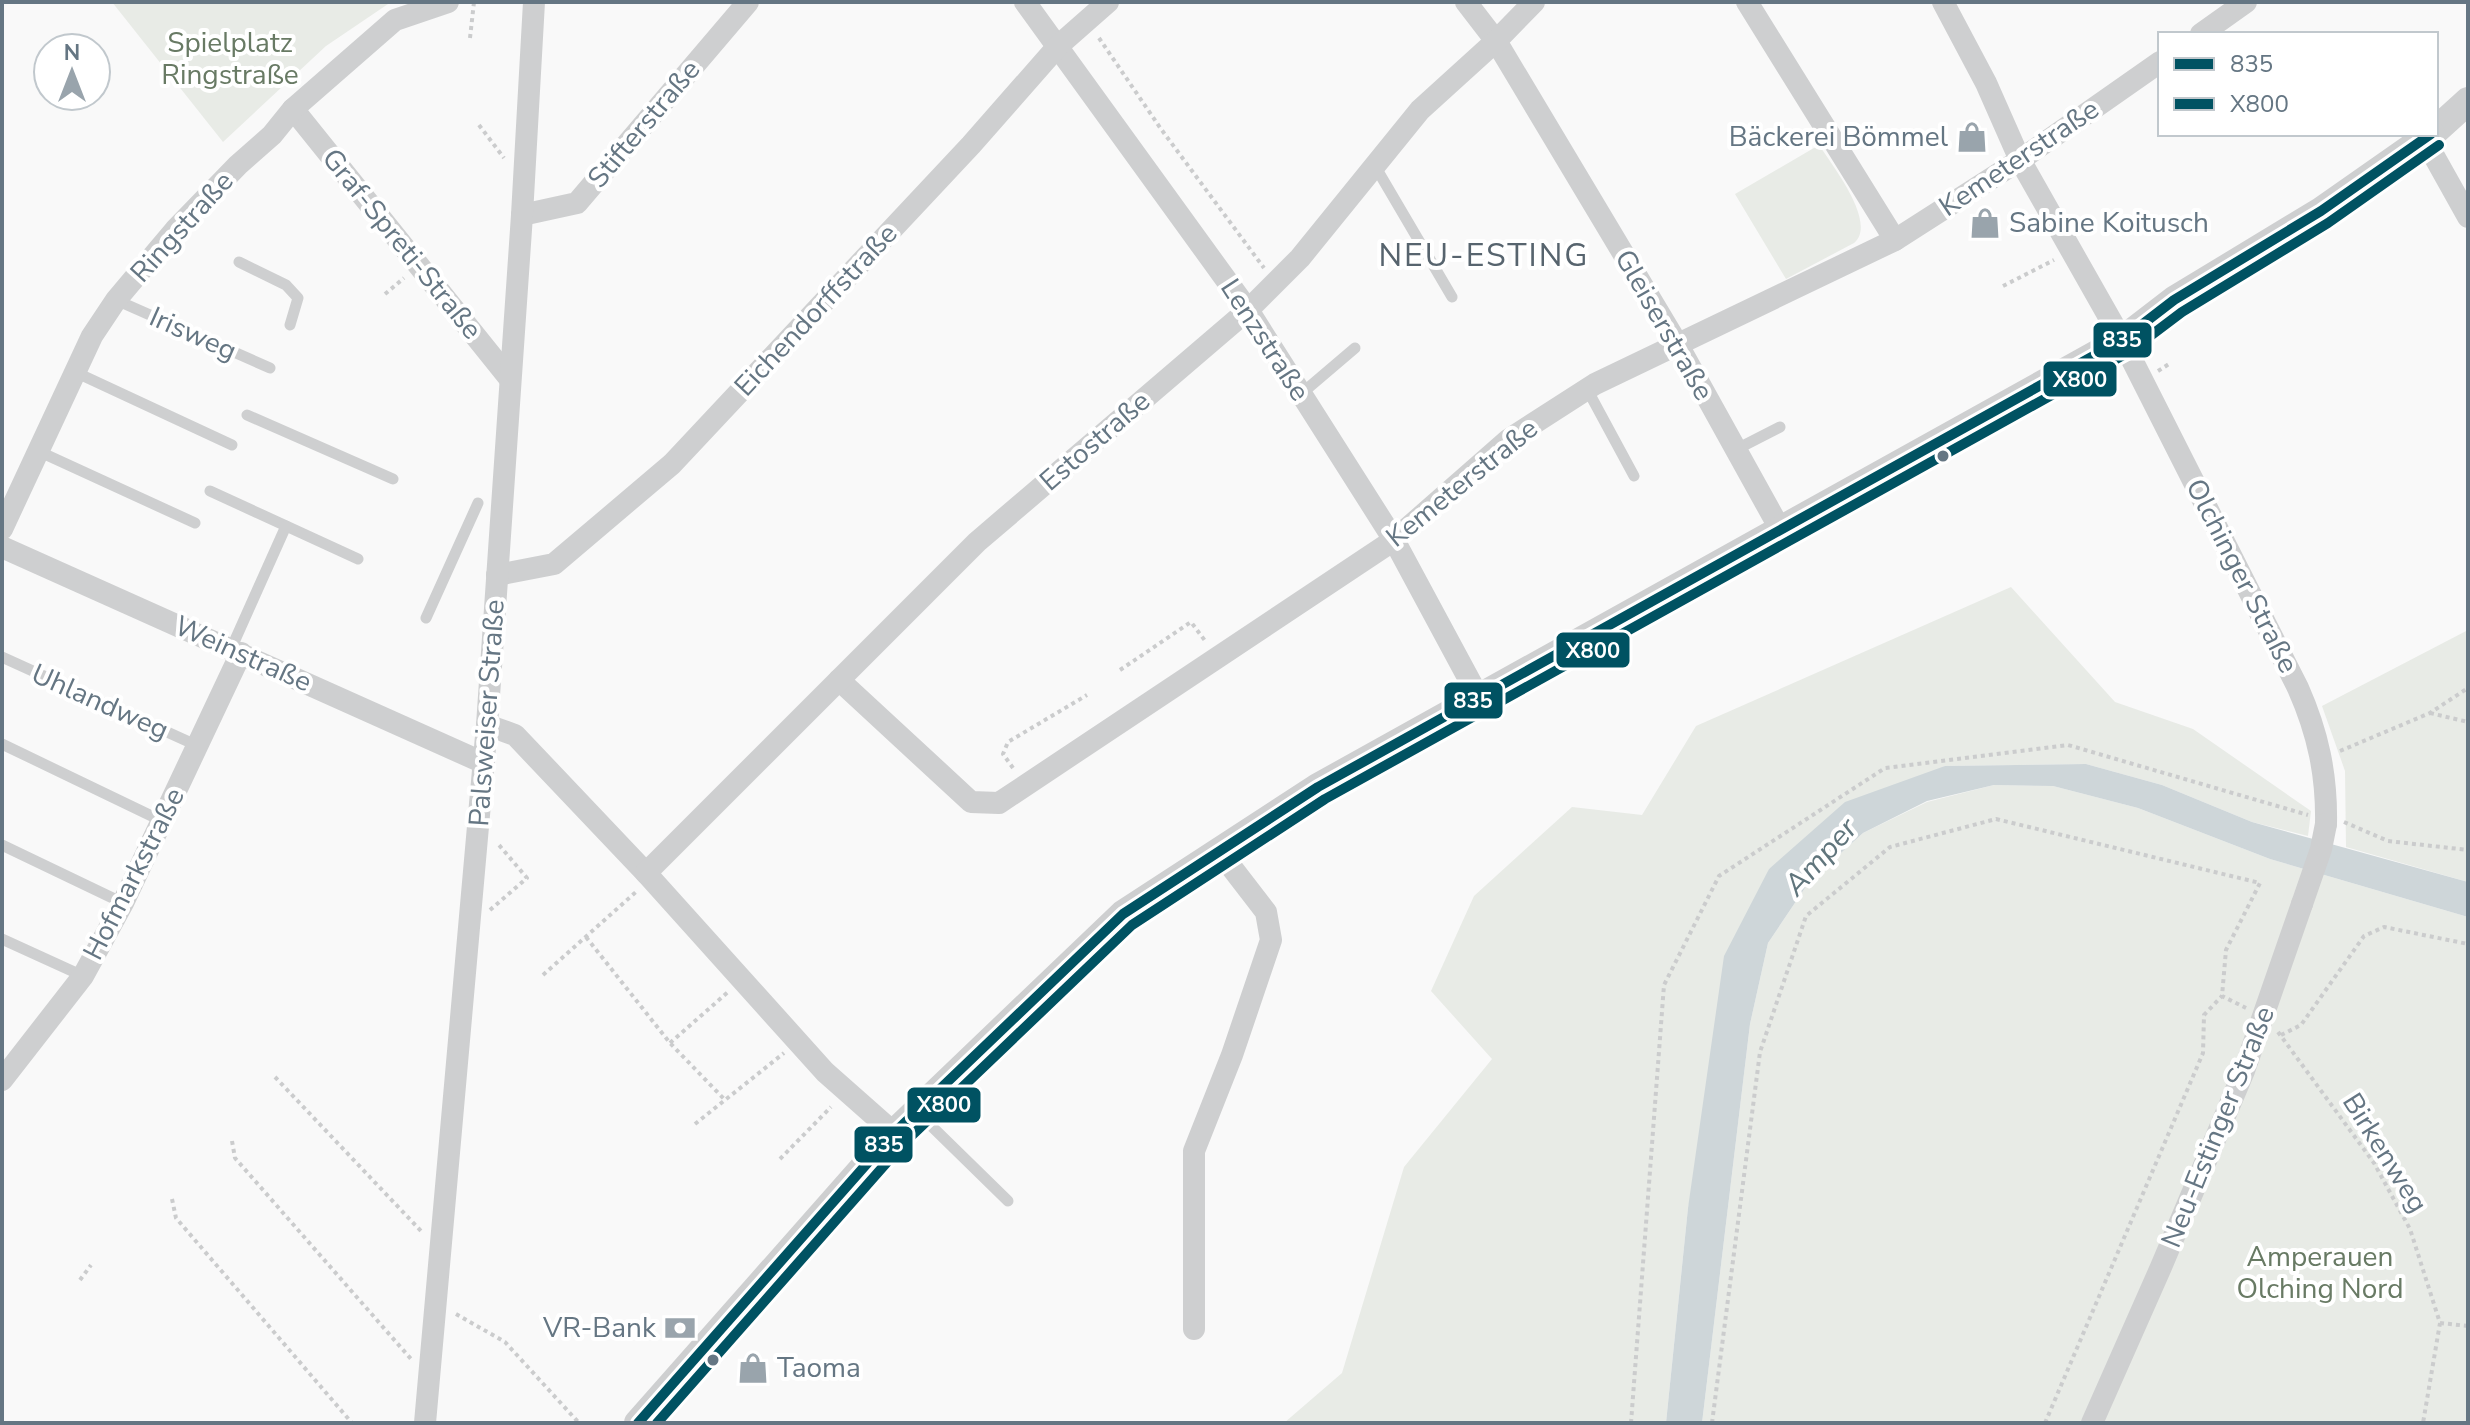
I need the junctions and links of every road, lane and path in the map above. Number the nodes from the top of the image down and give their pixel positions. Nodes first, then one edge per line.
1 (448, 2) edge
2 (474, 2) edge
3 (748, 2) edge
4 (1025, 2) edge
5 (1108, 2) edge
6 (1466, 2) edge
7 (1534, 2) edge
8 (1747, 2) edge
9 (1943, 2) edge
10 (2246, 2) edge
11 (529, 3) edge
12 (2223, 9) edge
13 (1086, 20) junction
14 (2203, 32) edge
15 (470, 38) dead end
16 (1496, 41) junction
17 (1058, 46) junction
18 (2158, 63) edge
19 (2468, 101) edge
20 (293, 109) junction
21 (479, 125) dead end
22 (2438, 128) edge
23 (2428, 136) edge
24 (2432, 136) edge
25 (2020, 160) junction
26 (1374, 166) junction
27 (525, 173) junction
28 (522, 215) junction
29 (2468, 217) edge
30 (1895, 240) junction
31 (2071, 251) junction
32 (239, 262) dead end
33 (1275, 283) junction
34 (2003, 286) dead end
35 (1452, 297) dead end
36 (116, 300) junction
37 (1248, 310) junction
38 (290, 325) dead end
39 (2122, 340) junction
40 (1678, 345) junction
41 (1355, 348) dead end
42 (270, 368) dead end
43 (75, 372) junction
44 (510, 379) junction
45 (1587, 389) junction
46 (1301, 394) junction
47 (247, 415) dead end
48 (1780, 427) dead end
49 (232, 445) dead end
50 (1735, 450) junction
51 (38, 451) junction
52 (1634, 476) dead end
53 (393, 479) dead end
54 (210, 491) dead end
55 (478, 503) dead end
56 (195, 523) dead end
57 (286, 526) junction
58 (2, 529) edge
59 (1780, 529) junction
60 (1394, 540) junction
61 (2, 547) edge
62 (358, 559) dead end
63 (497, 575) junction
64 (426, 618) dead end
65 (236, 651) junction
66 (2, 657) edge
67 (1218, 657) junction
68 (1120, 670) dead end
69 (839, 680) junction
70 (2468, 688) edge
71 (1087, 695) dead end
72 (1478, 696) junction
73 (2430, 713) junction
74 (2468, 722) edge
75 (487, 725) junction
76 (2, 744) edge
77 (198, 746) junction
78 (2323, 758) junction
79 (484, 763) junction
80 (1025, 786) junction
81 (2316, 819) junction
82 (162, 821) junction
83 (479, 822) junction
84 (2352, 823) dead end
85 (2, 845) edge
86 (2468, 850) edge
87 (1219, 851) junction
88 (648, 876) junction
89 (123, 903) junction
90 (469, 928) junction
91 (586, 937) junction
92 (2, 939) edge
93 (2468, 944) edge
94 (543, 975) dead end
95 (83, 976) junction
96 (742, 980) junction
97 (2222, 996) junction
98 (2264, 1016) junction
99 (2281, 1035) junction
100 (798, 1041) junction
101 (670, 1043) junction
102 (275, 1077) dead end
103 (2, 1080) edge
104 (846, 1091) junction
105 (725, 1100) junction
106 (916, 1112) junction
107 (695, 1124) dead end
108 (894, 1133) junction
109 (232, 1141) dead end
110 (780, 1159) dead end
111 (172, 1199) dead end
112 (1008, 1201) dead end
113 (441, 1253) junction
114 (91, 1265) dead end
115 (80, 1280) dead end
116 (437, 1303) junction
117 (2440, 1323) junction
118 (2468, 1326) edge
119 (1194, 1329) dead end
120 (429, 1378) junction
121 (352, 1423) edge
122 (425, 1423) edge
123 (579, 1423) edge
124 (638, 1423) edge
125 (1631, 1423) edge
126 (1712, 1423) edge
127 (2045, 1423) edge
128 (2092, 1423) edge
129 (2423, 1423) edge

1 - 20 street, Ringstraße
2 - 15 path
3 - 28 street, Stifterstraße
4 - 17 street, Lenzstraße
5 - 13 street, Eichendorffstraße
6 - 16 street, Gleiserstraße
7 - 16 street, Estostraße
8 - 30 street
9 - 25 street, Olchinger Straße
10 - 12 street
11 - 27 street, Palsweiser Straße
12 - 14 street
13 - 17 street, Eichendorffstraße
13 - 33 path
16 - 26 street, Estostraße
16 - 40 street, Gleiserstraße
17 - 37 street, Lenzstraße
17 - 63 street, Eichendorffstraße
18 - 25 street, Kemeterstraße
19 - 22 street
20 - 36 street, Ringstraße
20 - 44 street, Graf-Spreti-Straße
21 - 27 path
23 - 39 street
24 - 29 street
25 - 30 street, Kemeterstraße
25 - 31 street, Olchinger Straße
26 - 33 street, Estostraße
26 - 35 lane
27 - 28 street, Palsweiser Straße
28 - 44 street, Palsweiser Straße
30 - 40 street, Kemeterstraße
31 - 34 path
31 - 39 street, Olchinger Straße
32 - 38 lane
33 - 37 street, Estostraße
36 - 42 lane, Irisweg
36 - 43 street, Ringstraße
37 - 46 street, Lenzstraße
37 - 69 street, Estostraße
39 - 59 street
39 - 78 street, Olchinger Straße
40 - 45 street, Kemeterstraße
40 - 50 street, Gleiserstraße
41 - 46 lane
43 - 49 lane
43 - 51 street, Ringstraße
44 - 63 street, Palsweiser Straße
45 - 52 lane
45 - 60 street, Kemeterstraße
46 - 60 street, Lenzstraße
47 - 53 lane
48 - 50 lane
50 - 59 street, Gleiserstraße
51 - 56 lane
51 - 58 street, Ringstraße
54 - 57 lane
55 - 64 lane
57 - 62 lane
57 - 65 lane
59 - 72 street
60 - 67 street, Kemeterstraße
60 - 72 street, Lenzstraße
61 - 65 street, Weinstraße
63 - 75 street, Palsweiser Straße
65 - 77 street, Hofmarkstraße
65 - 79 street, Weinstraße
66 - 77 lane, Uhlandweg
67 - 68 path
67 - 80 street, Kemeterstraße
69 - 80 street, Kemeterstraße
69 - 88 street, Estostraße
70 - 73 path
71 - 80 path
72 - 87 street
73 - 74 path
73 - 78 path
75 - 79 street, Palsweiser Straße
75 - 88 street
76 - 82 lane
77 - 82 street, Hofmarkstraße
78 - 81 street, Olchinger Straße
79 - 83 street, Palsweiser Straße
81 - 98 street, Neu-Estinger Straße, bridge
81 - 125 path
82 - 89 street, Hofmarkstraße
83 - 90 street, Palsweiser Straße
83 - 90 path
84 - 86 path
85 - 89 lane
87 - 106 street
87 - 119 street
88 - 91 path
88 - 96 street
89 - 95 street, Hofmarkstraße
90 - 113 street, Palsweiser Straße
91 - 94 path
91 - 101 path
92 - 95 lane
93 - 99 path
95 - 103 street, Hofmarkstraße
96 - 100 street
96 - 101 path
97 - 98 path
97 - 126 path
97 - 127 path
98 - 99 path, Birkenweg
98 - 128 street, Neu-Estinger Straße
99 - 117 path, Birkenweg
100 - 104 street
100 - 105 path
101 - 105 path
102 - 113 path
104 - 108 street
104 - 110 path
105 - 107 path
106 - 108 street
106 - 112 lane
108 - 124 street
109 - 120 path
111 - 121 path
113 - 116 street, Palsweiser Straße
114 - 115 path
116 - 120 street, Palsweiser Straße
116 - 123 path
117 - 118 path
117 - 129 path, Birkenweg
120 - 122 street, Palsweiser Straße

